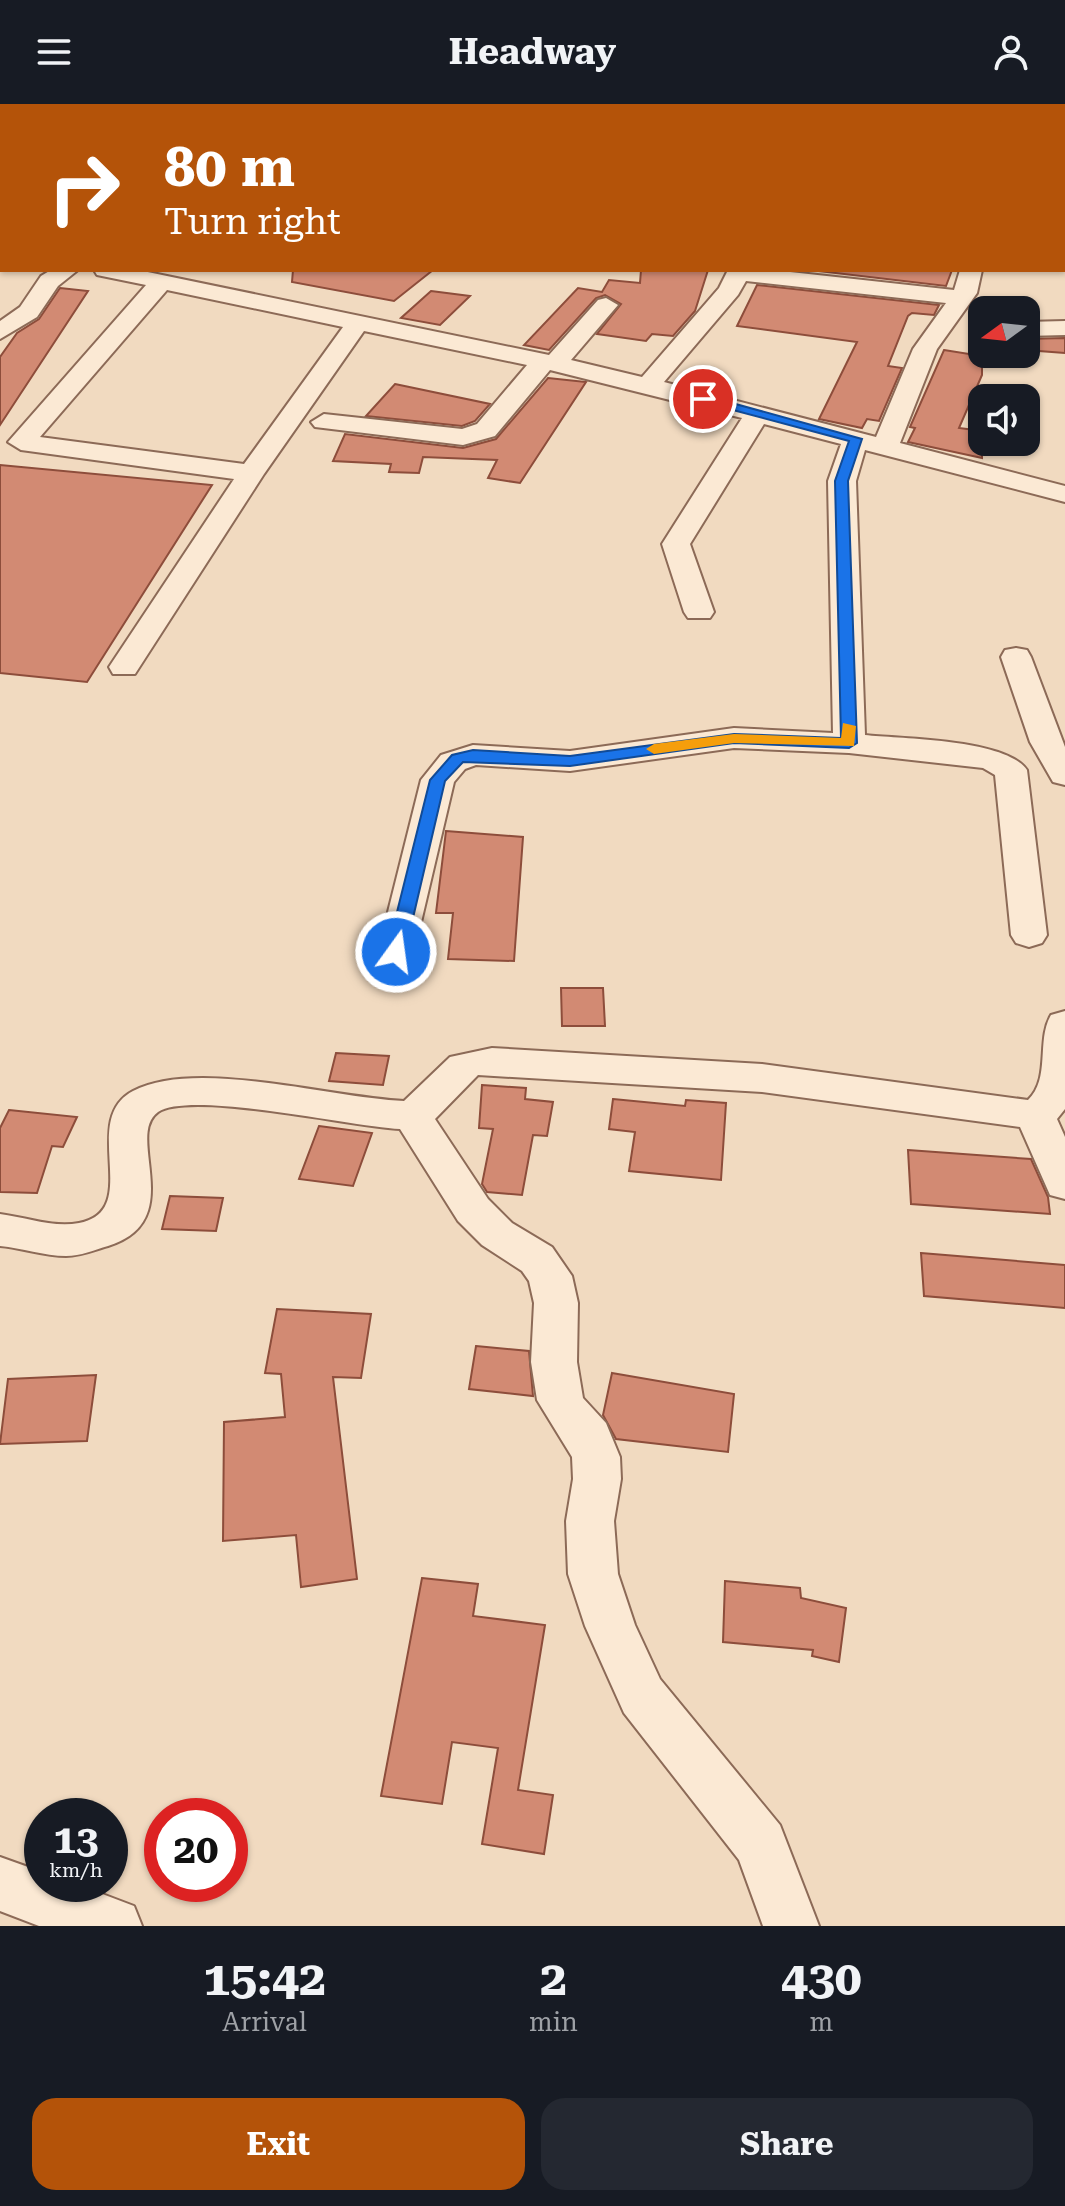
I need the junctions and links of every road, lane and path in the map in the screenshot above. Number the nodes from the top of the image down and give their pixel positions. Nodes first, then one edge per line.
1 (64, 272) edge
2 (114, 272) edge
3 (739, 272) edge
4 (747, 272) edge
5 (970, 272) edge
6 (161, 282) junction
7 (962, 298) junction
8 (606, 305) dead end
9 (359, 321) junction
10 (1065, 328) edge
11 (1040, 329) edge
12 (0, 332) edge
13 (549, 362) junction
14 (648, 385) junction
15 (758, 412) junction
16 (324, 422) dead end
17 (870, 444) junction
18 (251, 473) junction
19 (1065, 494) edge
20 (699, 612) dead end
21 (1016, 657) dead end
22 (124, 667) dead end
23 (849, 743) junction
24 (1065, 775) edge
25 (1029, 935) dead end
26 (396, 952) dead end
27 (1065, 1024) edge
28 (412, 1115) junction
29 (1035, 1115) junction
30 (1065, 1184) edge
31 (0, 1230) edge
32 (0, 1884) edge
33 (114, 1926) edge
34 (791, 1926) edge

1 - 12 street
2 - 6 street
3 - 14 street
4 - 7 street
5 - 7 street
6 - 9 street
6 - 18 street
7 - 17 street
8 - 13 street
9 - 13 street
9 - 18 street
10 - 11 street
13 - 14 street
13 - 16 street
14 - 15 street
15 - 17 street
15 - 20 street
17 - 19 street
17 - 23 street
18 - 22 street
21 - 24 street
23 - 25 street
23 - 26 street
27 - 29 street
28 - 29 street
28 - 31 street
28 - 34 street
29 - 30 street
32 - 33 street

